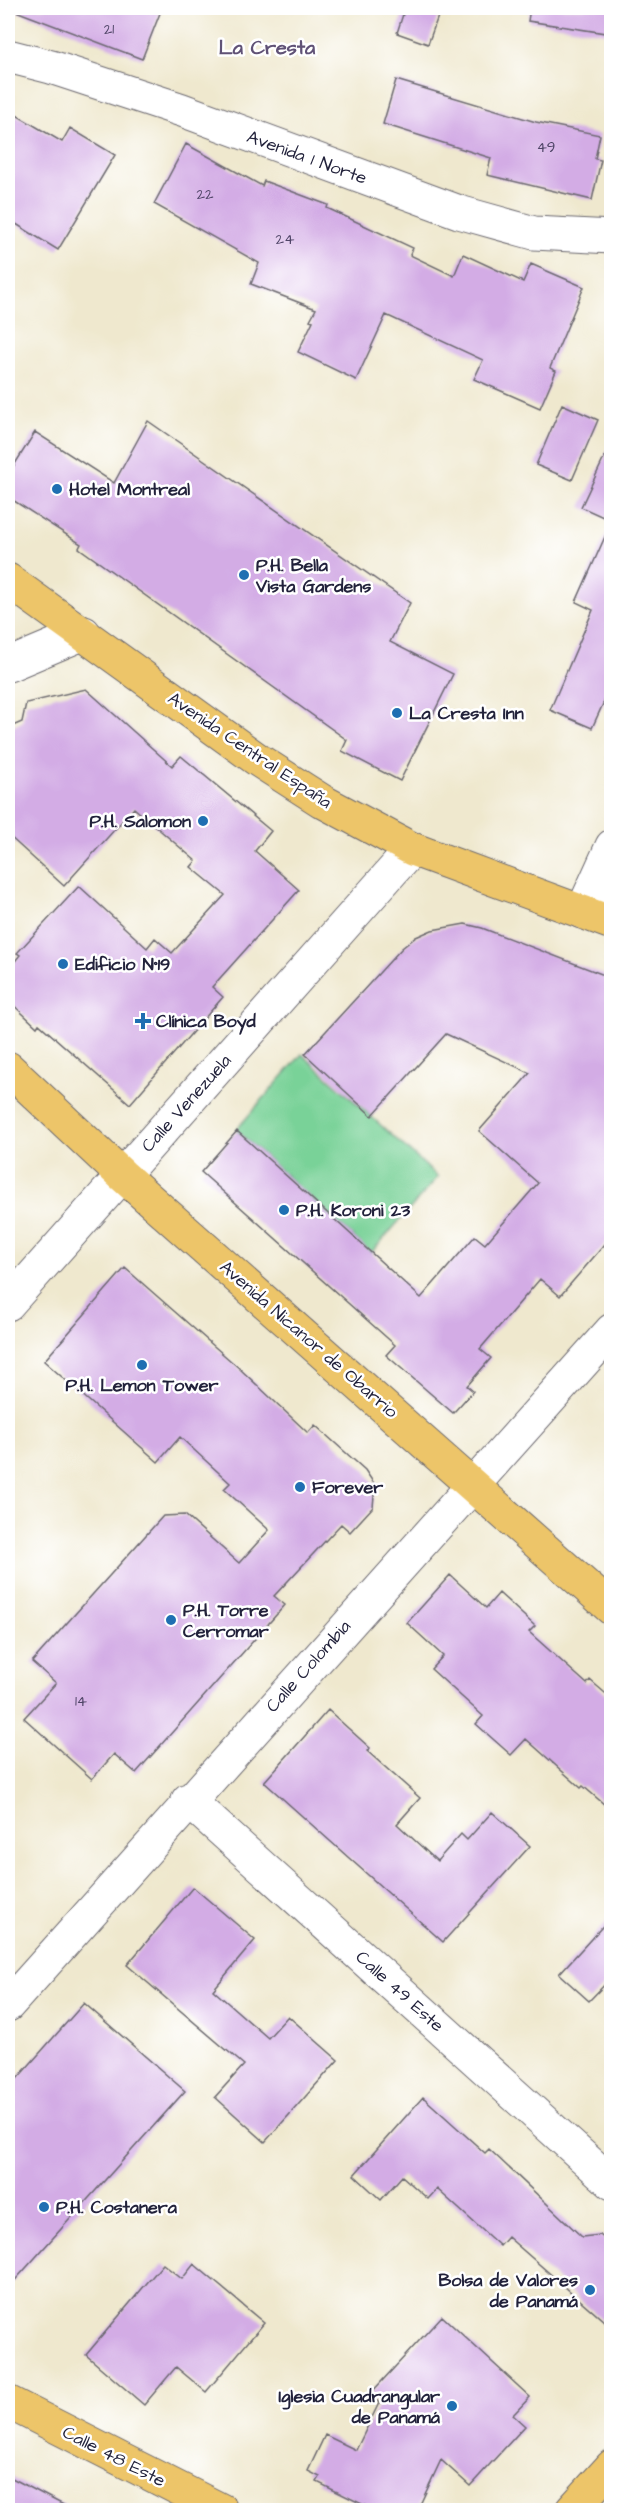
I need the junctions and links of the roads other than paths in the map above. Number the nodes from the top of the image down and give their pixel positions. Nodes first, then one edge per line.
1 (8, 56) edge
2 (612, 237) edge
3 (8, 580) edge
4 (84, 633) junction
5 (8, 665) edge
6 (612, 846) edge
7 (412, 849) junction
8 (597, 918) edge
9 (8, 1068) edge
10 (122, 1175) junction
11 (8, 1304) edge
12 (612, 1330) edge
13 (473, 1484) junction
14 (612, 1609) edge
15 (188, 1800) junction
16 (8, 2005) edge
17 (612, 2183) edge
18 (8, 2402) edge
19 (612, 2466) edge
20 (221, 2511) edge
21 (572, 2511) edge

1 - 2 street, Avenida 1 Norte
3 - 4 main road, Avenida Central España
4 - 5 street
4 - 7 main road, Avenida Central España
6 - 8 street
7 - 8 main road, Avenida Central España
7 - 10 street, Calle Venezuela
9 - 10 main road, Avenida Nicanor de Obarrio
10 - 11 street, Calle Venezuela
10 - 13 main road, Avenida Nicanor de Obarrio
12 - 13 street, Calle Colombia
13 - 14 main road, Avenida Nicanor de Obarrio
13 - 15 street, Calle Colombia
15 - 16 street, Calle Colombia
15 - 17 street, Calle 49 Este
18 - 20 main road, Calle 48 Este
19 - 21 main road

